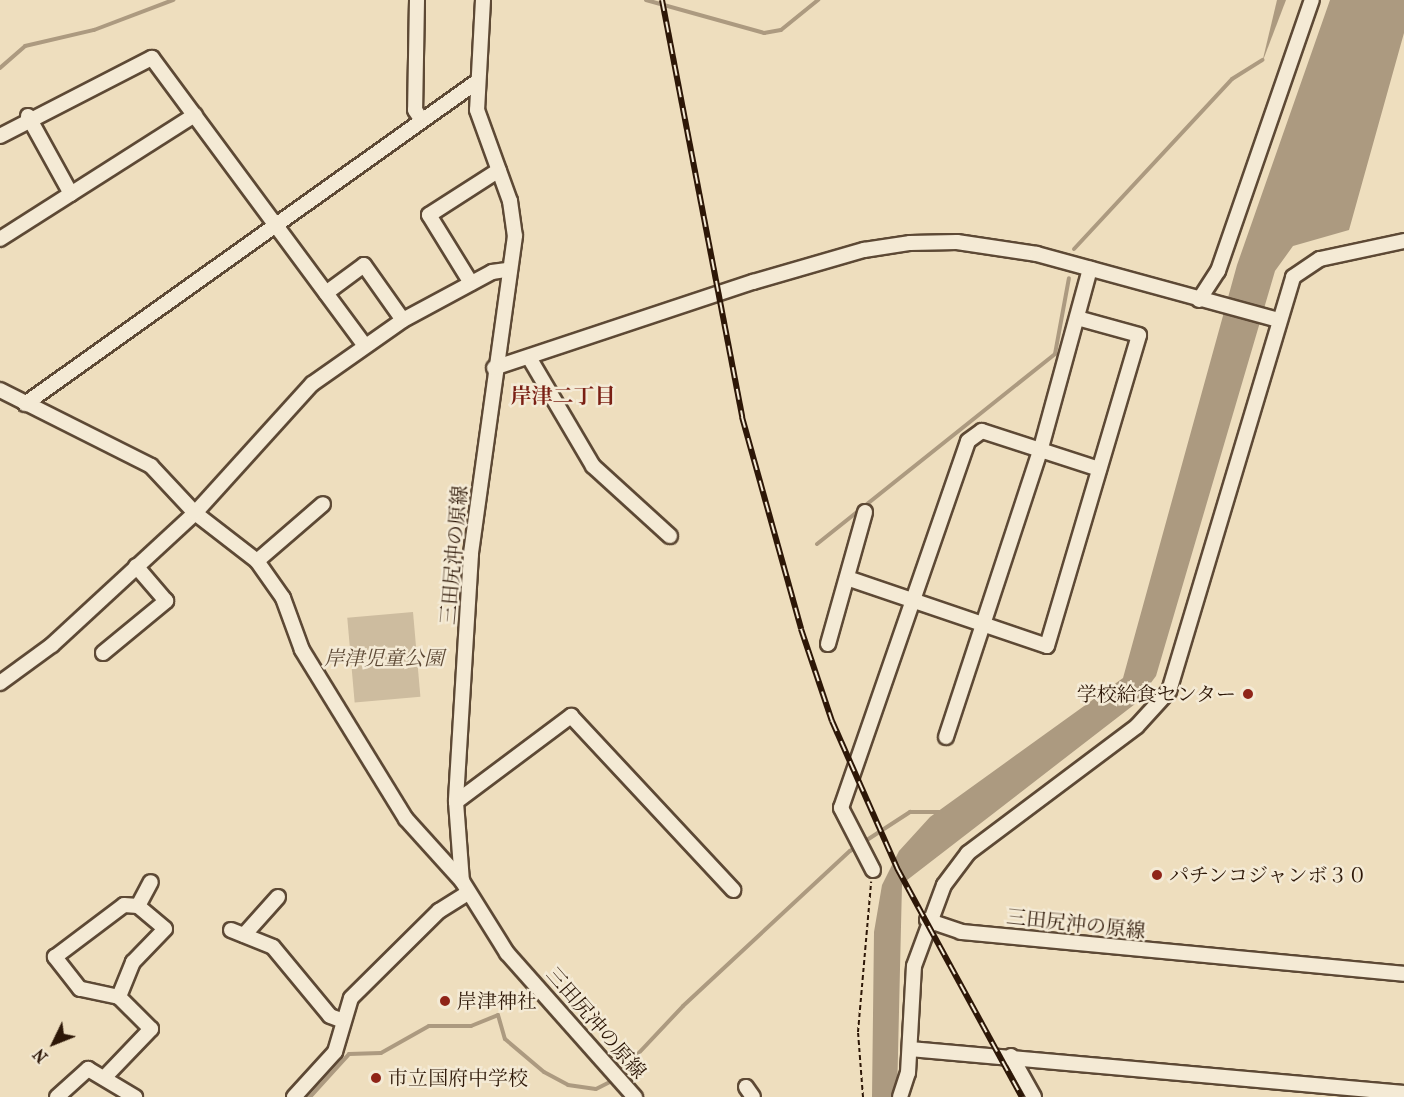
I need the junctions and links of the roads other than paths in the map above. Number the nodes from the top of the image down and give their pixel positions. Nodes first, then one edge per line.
1 (417, 0) edge
2 (483, 0) edge
3 (1312, 0) edge
4 (475, 83) junction
5 (195, 115) junction
6 (28, 116) junction
7 (421, 119) junction
8 (0, 136) edge
9 (499, 170) junction
10 (71, 194) junction
11 (275, 224) junction
12 (0, 239) edge
13 (1404, 241) edge
14 (1090, 269) junction
15 (507, 270) junction
16 (471, 283) junction
17 (326, 293) junction
18 (1203, 301) junction
19 (1077, 318) junction
20 (1273, 318) junction
21 (403, 320) junction
22 (365, 346) junction
23 (530, 359) junction
24 (494, 368) junction
25 (0, 390) edge
26 (25, 404) junction
27 (1041, 448) junction
28 (1099, 469) junction
29 (323, 504) dead end
30 (865, 512) dead end
31 (195, 513) junction
32 (670, 536) dead end
33 (257, 561) junction
34 (136, 566) junction
35 (847, 578) junction
36 (916, 600) junction
37 (986, 624) junction
38 (828, 644) dead end
39 (103, 653) dead end
40 (0, 683) edge
41 (946, 738) dead end
42 (456, 802) junction
43 (873, 870) road end
44 (151, 882) dead end
45 (464, 888) junction
46 (733, 890) dead end
47 (278, 897) dead end
48 (138, 906) junction
49 (927, 920) junction
50 (1404, 974) edge
51 (119, 997) junction
52 (341, 1020) junction
53 (910, 1049) junction
54 (1011, 1056) junction
55 (104, 1078) junction
56 (1327, 1091) edge
57 (1404, 1093) edge
58 (901, 1096) edge
59 (57, 1097) edge
60 (135, 1097) edge
61 (294, 1097) edge
62 (635, 1097) edge
63 (1034, 1097) edge

1 - 7 street
2 - 4 street, 三田尻沖の原線
3 - 18 street
4 - 7 street
4 - 9 street, 三田尻沖の原線
5 - 6 street
5 - 10 street
5 - 11 street
6 - 8 street
6 - 10 street
7 - 11 street
9 - 15 street, 三田尻沖の原線
9 - 16 street
10 - 12 street
11 - 17 street
11 - 26 street
13 - 20 street
14 - 18 street
14 - 19 street
14 - 23 street
15 - 16 street
15 - 24 street, 三田尻沖の原線
16 - 21 street
17 - 21 street
17 - 22 street
18 - 20 street
19 - 27 street
19 - 28 street
20 - 49 street
21 - 22 street
22 - 31 street
23 - 24 street
23 - 32 street
24 - 42 street, 三田尻沖の原線
25 - 26 street
26 - 31 street
27 - 28 street
27 - 36 street
27 - 37 street
28 - 37 street
29 - 33 street
30 - 35 street
31 - 33 street
31 - 34 street
33 - 45 street
34 - 39 street
34 - 40 street
35 - 36 street
35 - 38 street
36 - 37 street
36 - 43 street
37 - 41 street
42 - 45 street, 三田尻沖の原線
42 - 46 street
44 - 48 street
45 - 52 street
45 - 62 street, 三田尻沖の原線
47 - 52 street
48 - 51 street
48 - 51 street
49 - 50 street, 三田尻沖の原線
49 - 53 street
51 - 55 street
52 - 61 street
53 - 54 street
53 - 58 street
54 - 56 street
54 - 63 street
55 - 59 street
55 - 60 street
56 - 57 street

